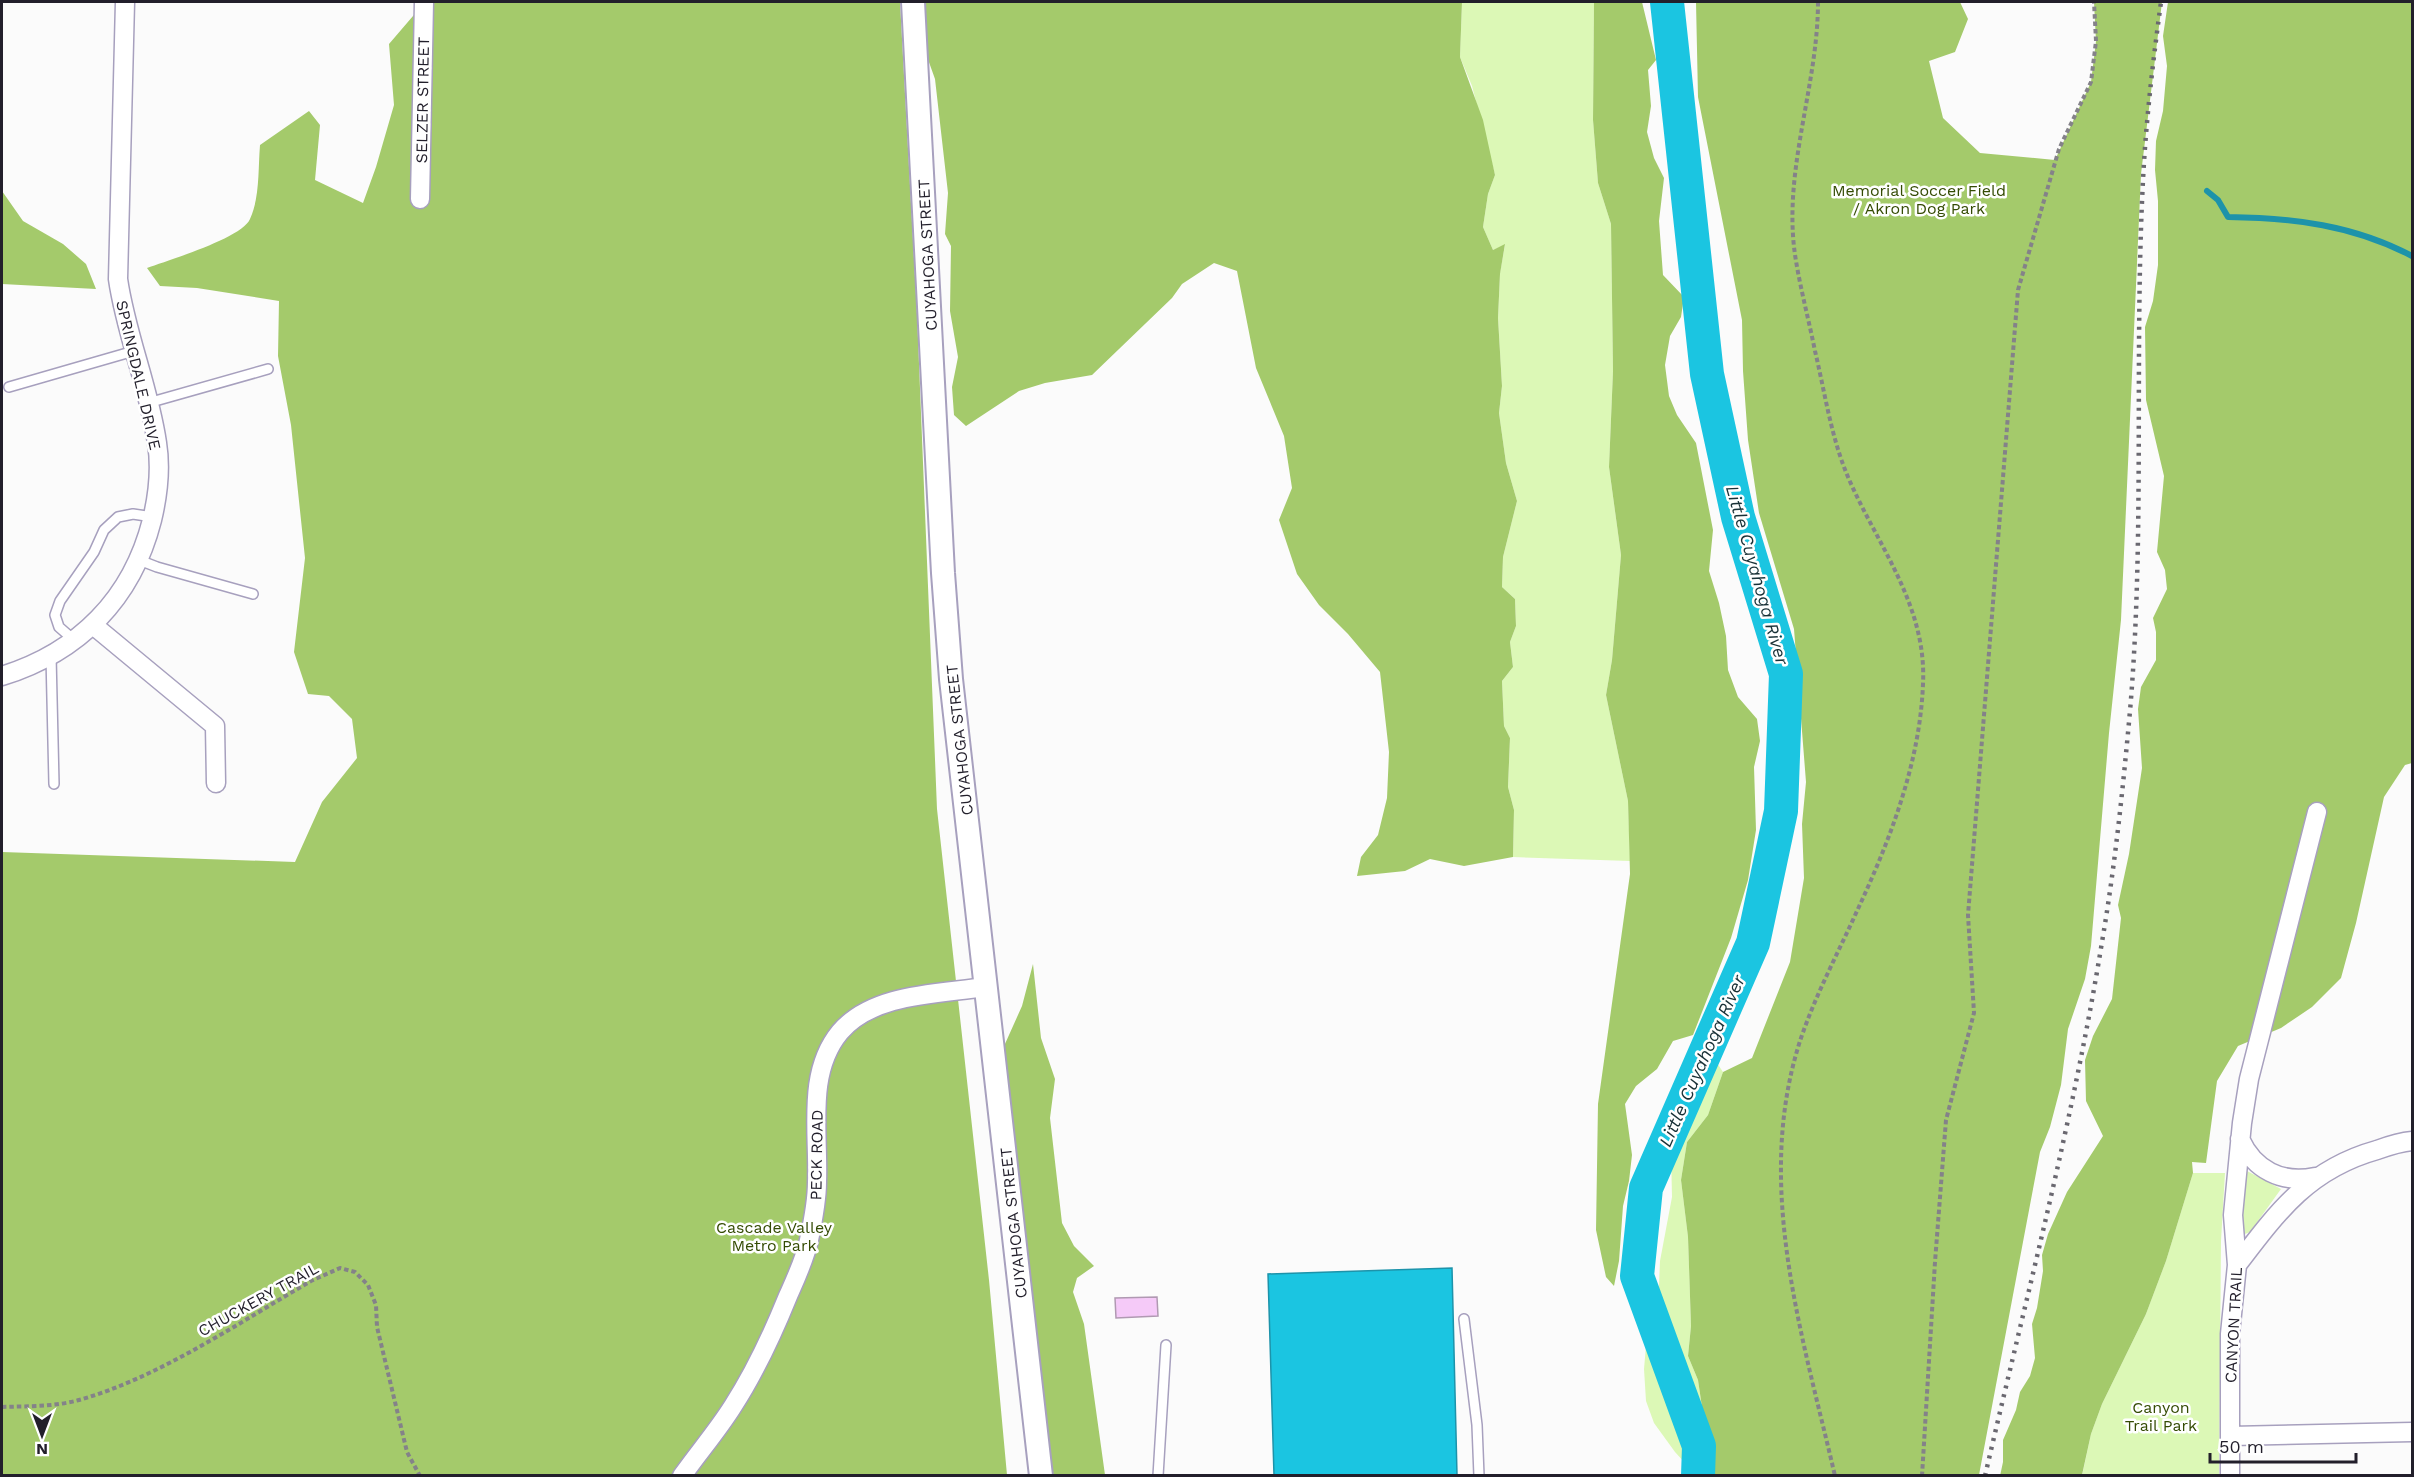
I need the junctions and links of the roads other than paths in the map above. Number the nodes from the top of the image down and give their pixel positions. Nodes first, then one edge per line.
1 (125, 2) edge
2 (424, 2) edge
3 (913, 2) edge
4 (420, 199) dead end
5 (134, 351) junction
6 (268, 369) dead end
7 (9, 387) dead end
8 (148, 403) junction
9 (153, 517) junction
10 (139, 560) junction
11 (253, 594) dead end
12 (93, 624) junction
13 (75, 641) junction
14 (51, 656) junction
15 (2, 676) edge
16 (216, 783) dead end
17 (54, 784) dead end
18 (2317, 812) dead end
19 (985, 987) junction
20 (2240, 1139) junction
21 (2412, 1141) edge
22 (2315, 1177) junction
23 (2237, 1265) junction
24 (1464, 1319) dead end
25 (1166, 1345) dead end
26 (2412, 1432) edge
27 (2231, 1436) junction
28 (682, 1476) edge
29 (1041, 1476) edge
30 (1158, 1476) edge
31 (1479, 1476) edge
32 (2230, 1476) edge

1 - 5 street, SPRINGDALE DRIVE
2 - 4 street, SELZER STREET
3 - 19 street, CUYAHOGA STREET
5 - 7 lane
5 - 8 street, SPRINGDALE DRIVE
6 - 8 lane
8 - 9 street, SPRINGDALE DRIVE
9 - 10 street, SPRINGDALE DRIVE
9 - 13 lane
10 - 11 lane
10 - 12 street, SPRINGDALE DRIVE
12 - 13 street, SPRINGDALE DRIVE
12 - 16 street
13 - 14 street, SPRINGDALE DRIVE
14 - 15 street, SPRINGDALE DRIVE
14 - 17 lane
18 - 20 street, CANYON TRAIL
19 - 28 street, PECK ROAD
19 - 29 street, CUYAHOGA STREET
20 - 22 street
20 - 23 street, CANYON TRAIL
21 - 22 street
22 - 23 street
23 - 27 street, CANYON TRAIL
24 - 31 lane
25 - 30 lane
26 - 27 street
27 - 32 street, CANYON TRAIL

